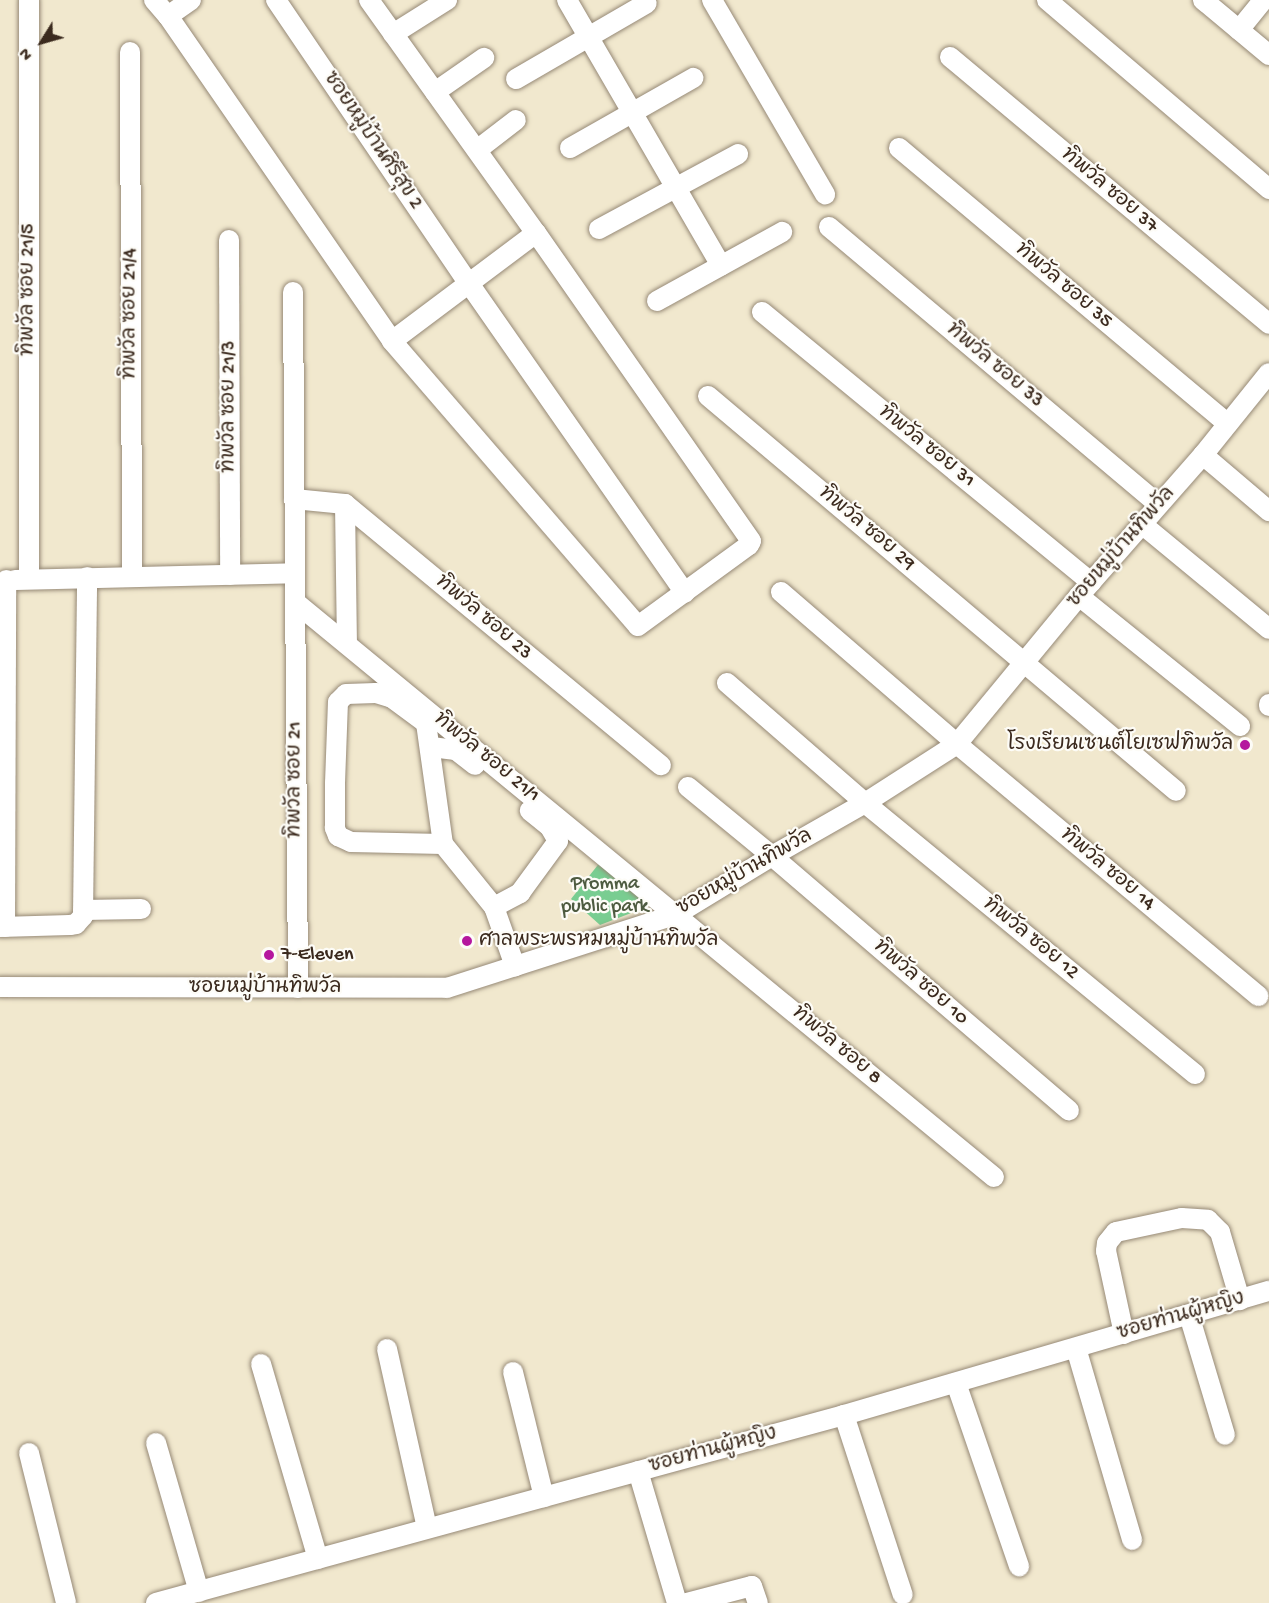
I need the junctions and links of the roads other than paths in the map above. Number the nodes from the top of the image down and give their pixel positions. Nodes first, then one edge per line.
1 (29, 0) edge
2 (154, 0) edge
3 (191, 0) edge
4 (276, 0) edge
5 (369, 0) edge
6 (447, 0) edge
7 (567, 0) edge
8 (712, 0) edge
9 (1047, 0) edge
10 (1203, 0) edge
11 (1263, 0) edge
12 (647, 3) dead end
13 (168, 16) junction
14 (1239, 30) junction
15 (393, 34) junction
16 (588, 37) junction
17 (130, 52) dead end
18 (1269, 55) edge
19 (950, 57) dead end
20 (484, 58) dead end
21 (693, 78) dead end
22 (516, 79) dead end
23 (435, 92) junction
24 (631, 112) junction
25 (516, 120) dead end
26 (570, 148) dead end
27 (899, 148) dead end
28 (477, 150) junction
29 (738, 154) dead end
30 (676, 186) junction
31 (1269, 189) edge
32 (825, 194) dead end
33 (829, 227) dead end
34 (599, 229) dead end
35 (782, 232) dead end
36 (536, 233) junction
37 (229, 240) dead end
38 (721, 266) junction
39 (468, 282) junction
40 (293, 292) dead end
41 (657, 301) dead end
42 (762, 312) dead end
43 (1269, 324) edge
44 (392, 341) junction
45 (1266, 385) edge
46 (708, 396) dead end
47 (1228, 424) junction
48 (1203, 455) junction
49 (294, 499) junction
50 (345, 504) junction
51 (1159, 504) junction
52 (1269, 511) edge
53 (1143, 525) junction
54 (295, 573) junction
55 (132, 575) junction
56 (231, 575) junction
57 (87, 577) junction
58 (28, 579) junction
59 (3, 580) edge
60 (1085, 589) junction
61 (781, 591) dead end
62 (685, 593) junction
63 (295, 602) junction
64 (1269, 629) edge
65 (347, 644) junction
66 (1023, 663) junction
67 (726, 683) dead end
68 (1240, 726) dead end
69 (957, 744) junction
70 (431, 747) junction
71 (661, 765) dead end
72 (688, 788) dead end
73 (1176, 791) dead end
74 (866, 803) junction
75 (443, 844) junction
76 (772, 856) junction
77 (494, 907) junction
78 (141, 909) dead end
79 (83, 910) junction
80 (677, 915) junction
81 (3, 927) edge
82 (515, 966) junction
83 (0, 987) edge
84 (298, 988) junction
85 (1258, 996) dead end
86 (1195, 1074) dead end
87 (1069, 1111) dead end
88 (994, 1177) dead end
89 (1269, 1291) edge
90 (1240, 1300) junction
91 (1189, 1315) junction
92 (1124, 1334) junction
93 (1076, 1348) junction
94 (387, 1349) dead end
95 (261, 1364) dead end
96 (513, 1372) dead end
97 (956, 1383) junction
98 (844, 1415) junction
99 (1225, 1435) dead end
100 (156, 1443) dead end
101 (29, 1453) dead end
102 (638, 1471) junction
103 (544, 1497) junction
104 (427, 1528) junction
105 (1132, 1540) dead end
106 (318, 1559) junction
107 (1019, 1566) dead end
108 (199, 1592) junction
109 (903, 1595) dead end
110 (66, 1603) edge
111 (156, 1603) edge
112 (677, 1603) edge
113 (687, 1603) edge
114 (758, 1603) edge

1 - 58 street, ทิพวัล ซอย 21/5
2 - 13 street
3 - 13 street
4 - 39 street, ซอยหมู่บ้านศิรีสุข 2
5 - 15 street
6 - 15 street
7 - 16 street
8 - 32 street
9 - 31 street
10 - 14 street
11 - 14 street
12 - 16 street
13 - 44 street
14 - 18 street
15 - 23 street
16 - 22 street
16 - 24 street
17 - 55 street, ทิพวัล ซอย 21/4
19 - 43 street, ทิพวัล ซอย 37
20 - 23 street
21 - 24 street
23 - 28 street
24 - 26 street
24 - 30 street
25 - 28 street
27 - 47 street, ทิพวัล ซอย 35
28 - 36 street
29 - 30 street
30 - 34 street
30 - 38 street
33 - 51 street, ทิพวัล ซอย 33
35 - 38 street
36 - 39 street
36 - 62 street
37 - 56 street, ทิพวัล ซอย 21/3
38 - 41 street
39 - 44 street
39 - 62 street, ซอยหมู่บ้านศิรีสุข 2
40 - 49 street, ทิพวัล ซอย 21
42 - 60 street, ทิพวัล ซอย 31
44 - 62 street
45 - 47 street, ซอยหมู่บ้านทิพวัล
46 - 66 street, ทิพวัล ซอย 29
47 - 48 street, ซอยหมู่บ้านทิพวัล
48 - 51 street, ซอยหมู่บ้านทิพวัล
48 - 52 street
49 - 50 street
49 - 54 street, ทิพวัล ซอย 21
50 - 65 street
50 - 71 street, ทิพวัล ซอย 23
51 - 53 street, ซอยหมู่บ้านทิพวัล
53 - 60 street, ซอยหมู่บ้านทิพวัล
53 - 64 street
54 - 56 street
54 - 63 street, ทิพวัล ซอย 21
55 - 56 street
55 - 57 street
57 - 58 street
57 - 79 street
58 - 59 street
59 - 81 street
60 - 66 street, ซอยหมู่บ้านทิพวัล
60 - 68 street, ทิพวัล ซอย 31
61 - 69 street, ทิพวัล ซอย 14
63 - 65 street, ทิพวัล ซอย 21/1
63 - 84 street, ทิพวัล ซอย 21
65 - 80 street, ทิพวัล ซอย 21/1
66 - 69 street, ซอยหมู่บ้านทิพวัล
66 - 73 street, ทิพวัล ซอย 29
67 - 74 street, ทิพวัล ซอย 12
69 - 74 street, ซอยหมู่บ้านทิพวัล
69 - 85 street, ทิพวัล ซอย 14
70 - 75 street
70 - 75 street
70 - 77 street
72 - 76 street
74 - 76 street, ซอยหมู่บ้านทิพวัล
74 - 86 street, ทิพวัล ซอย 12
75 - 77 street
76 - 80 street, ซอยหมู่บ้านทิพวัล
76 - 87 street, ทิพวัล ซอย 10
77 - 82 street
78 - 79 street
79 - 81 street
80 - 82 street, ซอยหมู่บ้านทิพวัล
80 - 88 street, ทิพวัล ซอย 8
82 - 84 street, ซอยหมู่บ้านทิพวัล
83 - 84 street, ซอยหมู่บ้านทิพวัล
89 - 90 street, ซอยท่านผู้หญิง
90 - 91 street, ซอยท่านผู้หญิง
90 - 92 street
91 - 92 street, ซอยท่านผู้หญิง
91 - 99 street
92 - 93 street, ซอยท่านผู้หญิง
93 - 97 street, ซอยท่านผู้หญิง
93 - 105 street
94 - 104 street
95 - 106 street
96 - 103 street
97 - 98 street, ซอยท่านผู้หญิง
97 - 107 street
98 - 102 street, ซอยท่านผู้หญิง
98 - 109 street
100 - 108 street
101 - 110 street
102 - 103 street, ซอยท่านผู้หญิง
102 - 112 street
103 - 104 street, ซอยท่านผู้หญิง
104 - 106 street, ซอยท่านผู้หญิง
106 - 108 street, ซอยท่านผู้หญิง
108 - 111 street, ซอยท่านผู้หญิง
113 - 114 street

